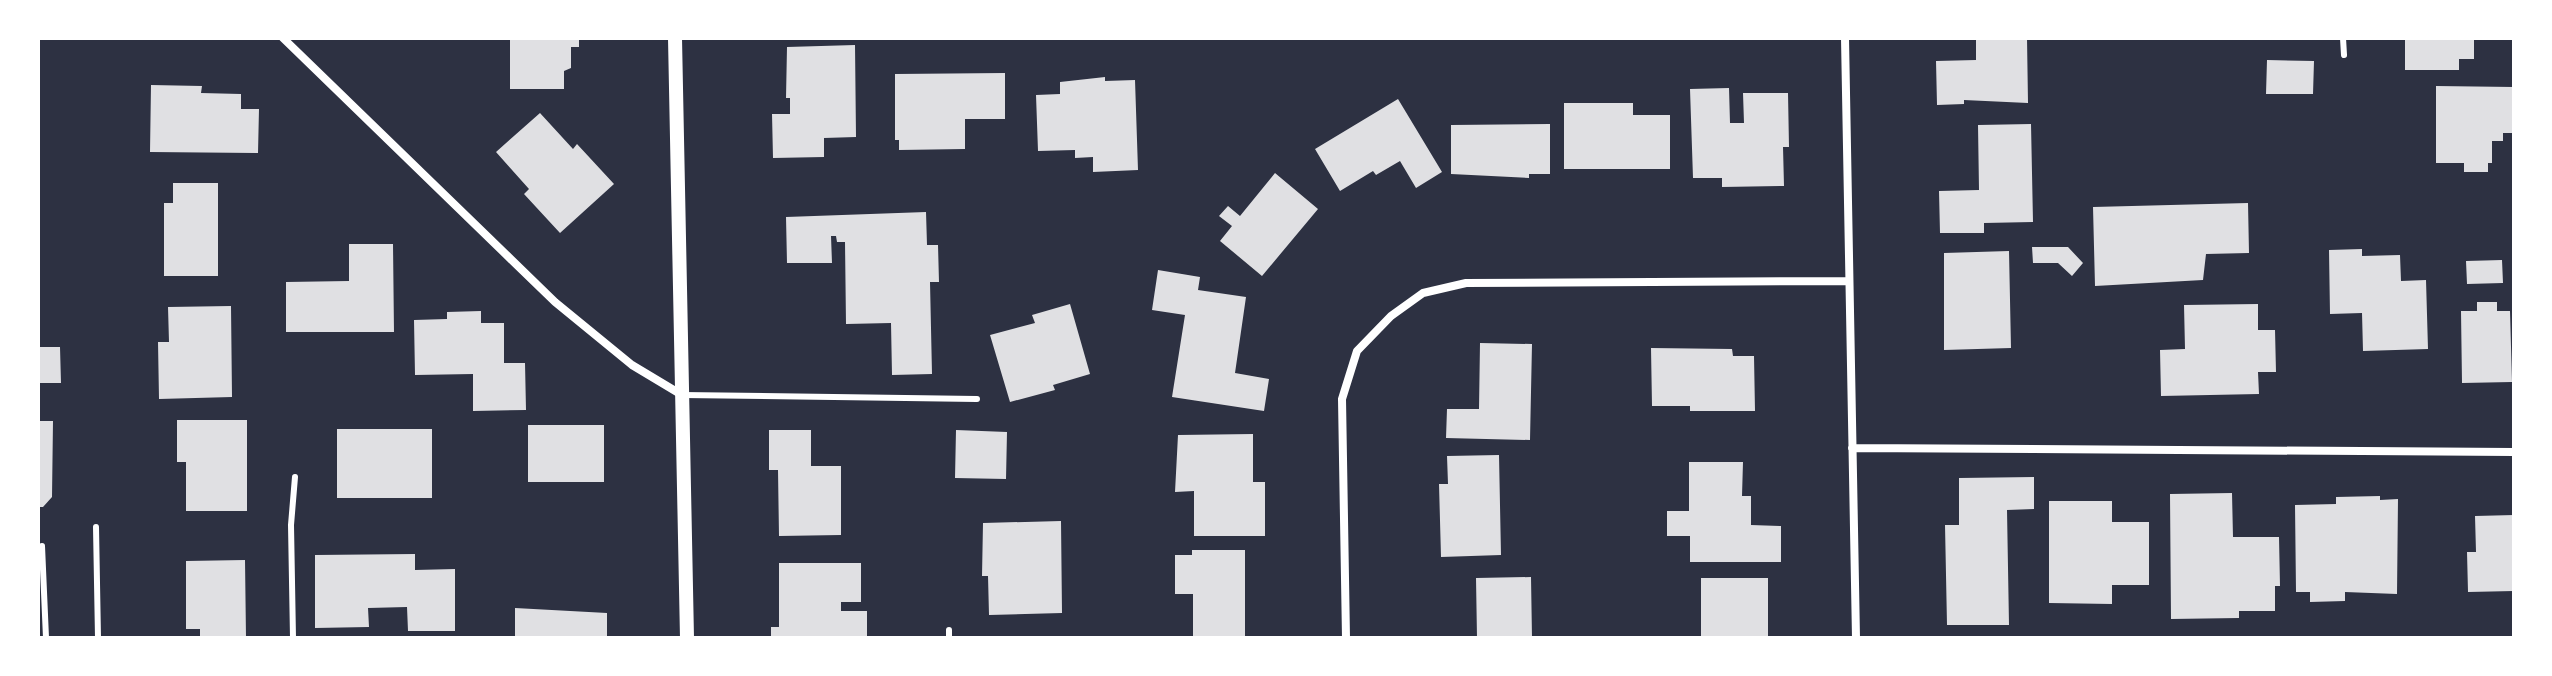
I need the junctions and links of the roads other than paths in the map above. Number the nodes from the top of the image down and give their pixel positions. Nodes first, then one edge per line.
1 (283, 38) edge
2 (675, 38) edge
3 (1845, 38) edge
4 (2343, 38) edge
5 (2344, 55) dead end
6 (1849, 281) junction
7 (682, 395) junction
8 (977, 399) dead end
9 (1852, 448) junction
10 (2514, 452) edge
11 (295, 477) dead end
12 (96, 527) dead end
13 (42, 546) dead end
14 (46, 638) edge
15 (98, 638) edge
16 (293, 638) edge
17 (687, 638) edge
18 (1346, 638) edge
19 (1856, 638) edge

1 - 7 street
2 - 7 street
3 - 6 street
4 - 5 lane
6 - 9 street
6 - 18 street
7 - 8 lane
7 - 17 street
9 - 10 street
9 - 19 street
11 - 16 lane
12 - 15 lane
13 - 14 lane

